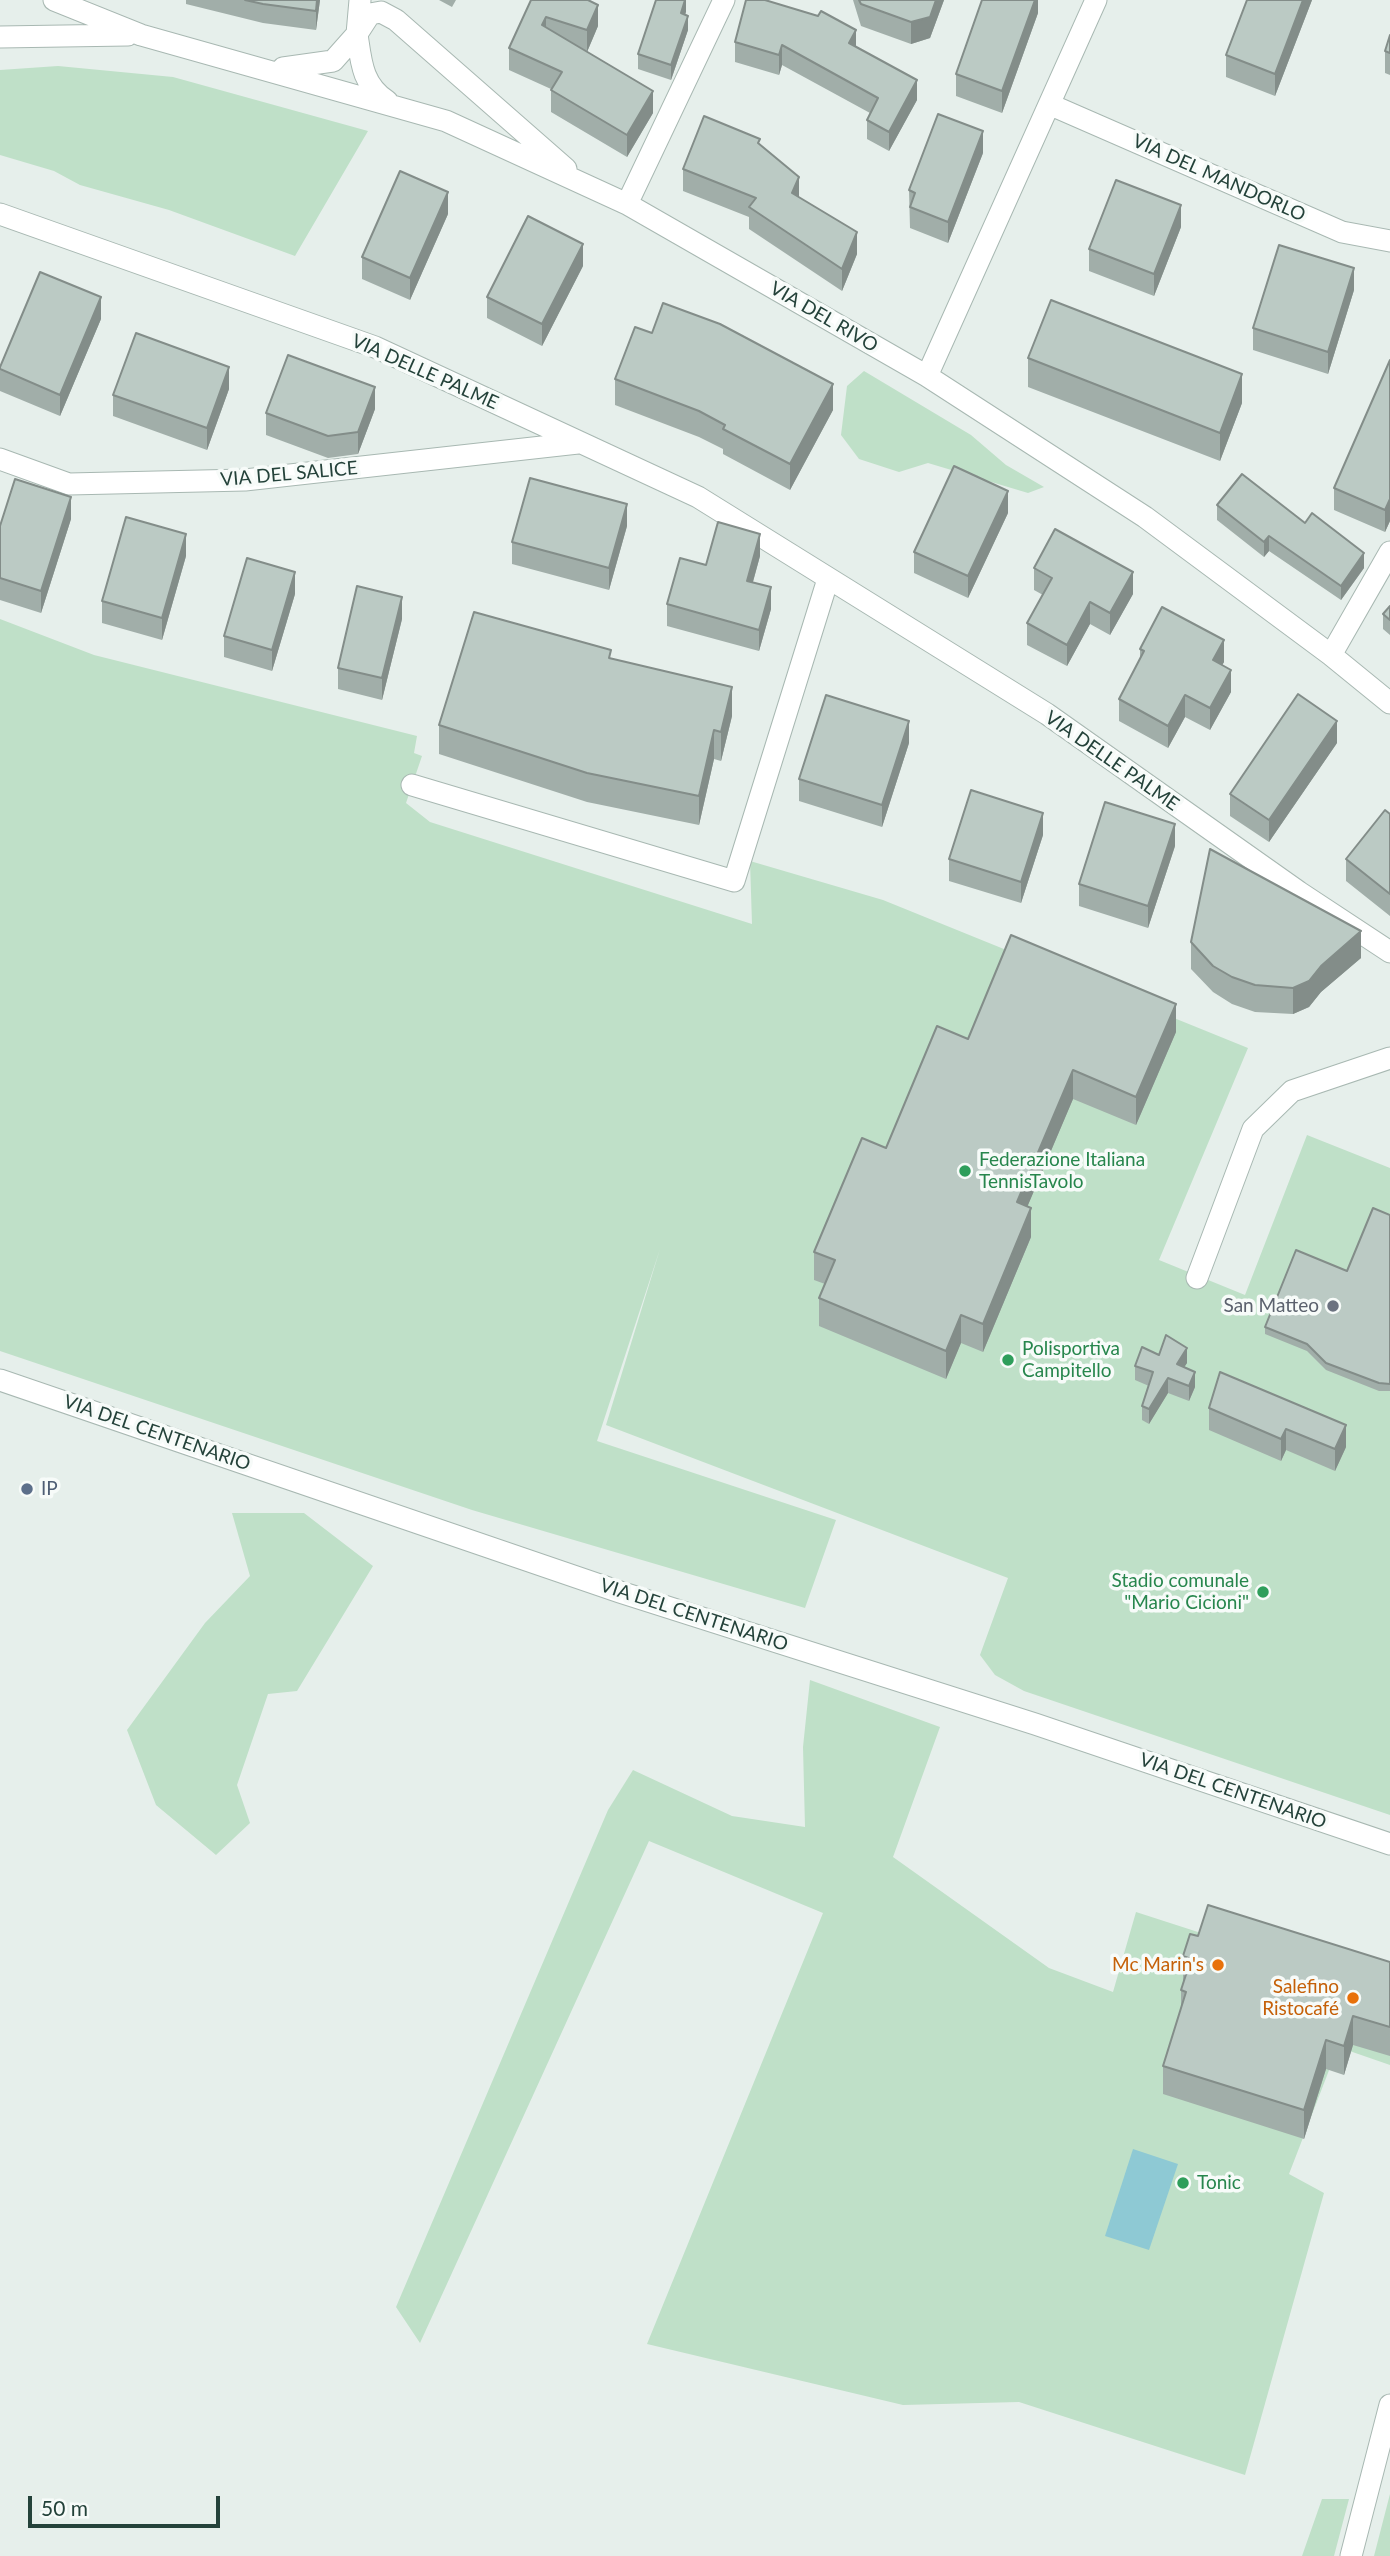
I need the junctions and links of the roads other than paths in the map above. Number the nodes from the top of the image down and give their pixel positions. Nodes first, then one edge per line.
1 (54, 0) edge
2 (360, 0) edge
3 (724, 0) edge
4 (1096, 0) edge
5 (356, 34) junction
6 (141, 35) junction
7 (0, 37) edge
8 (271, 69) junction
9 (388, 103) junction
10 (1051, 105) junction
11 (584, 185) junction
12 (627, 204) junction
13 (0, 215) edge
14 (1390, 241) edge
15 (927, 376) junction
16 (580, 443) junction
17 (0, 459) edge
18 (1390, 552) edge
19 (828, 579) junction
20 (1331, 655) junction
21 (1390, 703) edge
22 (412, 785) dead end
23 (1390, 952) edge
24 (1390, 1058) edge
25 (1197, 1278) dead end
26 (0, 1380) edge
27 (1390, 1844) edge
28 (1390, 2405) edge
29 (1351, 2556) edge

1 - 6 street
2 - 5 street
3 - 12 street
4 - 10 street
5 - 8 street
5 - 9 street
5 - 11 street
6 - 7 street
6 - 8 street, VIA DEL RIVO
8 - 9 street, VIA DEL RIVO
9 - 11 street, VIA DEL RIVO
10 - 14 street, VIA DEL MANDORLO
10 - 15 street
11 - 12 street, VIA DEL RIVO
12 - 15 street, VIA DEL RIVO
13 - 16 street, VIA DELLE PALME
15 - 20 street, VIA DEL RIVO
16 - 17 street, VIA DEL SALICE
16 - 19 street, VIA DELLE PALME
18 - 20 street
19 - 22 street
19 - 23 street, VIA DELLE PALME
20 - 21 street, VIA DEL RIVO
24 - 25 street
26 - 27 street, VIA DEL CENTENARIO
28 - 29 street

